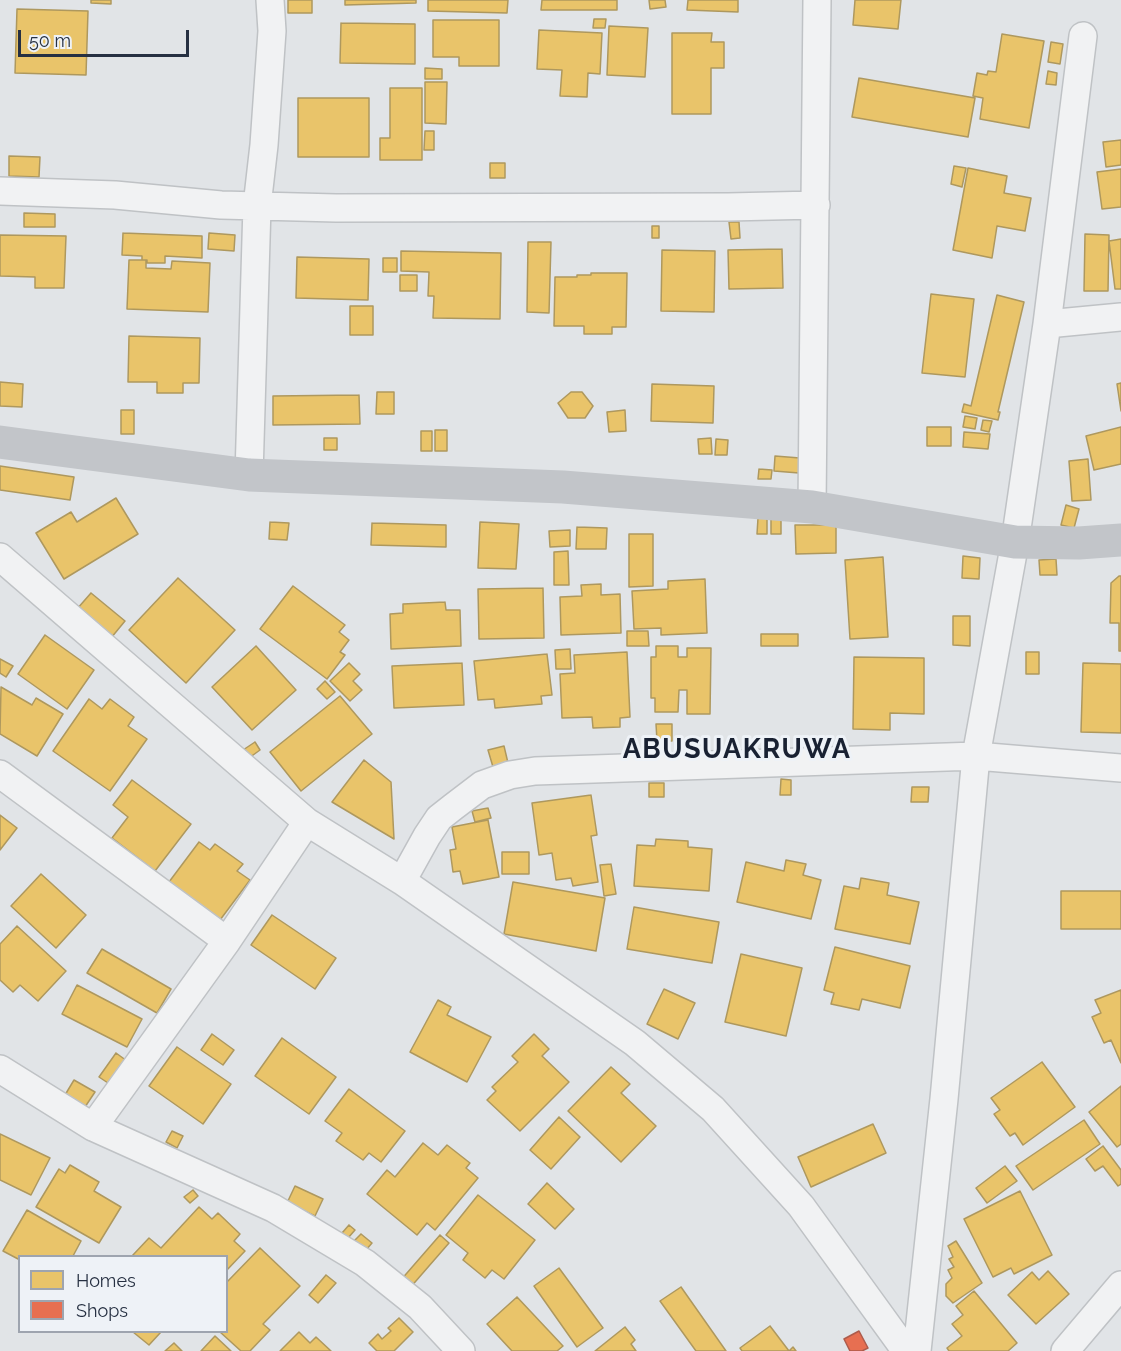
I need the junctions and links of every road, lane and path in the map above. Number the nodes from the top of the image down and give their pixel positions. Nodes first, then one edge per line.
1 (270, 0) edge
2 (817, 0) edge
3 (1083, 36) dead end
4 (0, 191) edge
5 (816, 204) junction
6 (257, 206) junction
7 (1121, 317) edge
8 (1047, 324) junction
9 (0, 442) edge
10 (249, 475) junction
11 (812, 507) junction
12 (1121, 540) edge
13 (1015, 542) junction
14 (0, 557) edge
15 (976, 756) junction
16 (1121, 768) edge
17 (0, 774) edge
18 (307, 822) junction
19 (402, 881) junction
20 (227, 941) junction
21 (0, 1069) edge
22 (93, 1127) junction
23 (1121, 1285) edge
24 (461, 1351) edge
25 (906, 1351) edge
26 (917, 1351) edge
27 (1065, 1351) edge

1 - 6 street
2 - 5 street
3 - 8 street
4 - 6 street
5 - 6 street
5 - 11 street
6 - 10 street
7 - 8 street
8 - 13 street
9 - 10 street
10 - 11 street
11 - 13 street
12 - 13 street
13 - 15 street
14 - 18 street
15 - 16 street
15 - 19 street
15 - 26 street
17 - 20 street
18 - 19 street
18 - 20 street
19 - 25 street
20 - 22 street
21 - 22 street
22 - 24 street
23 - 27 street

